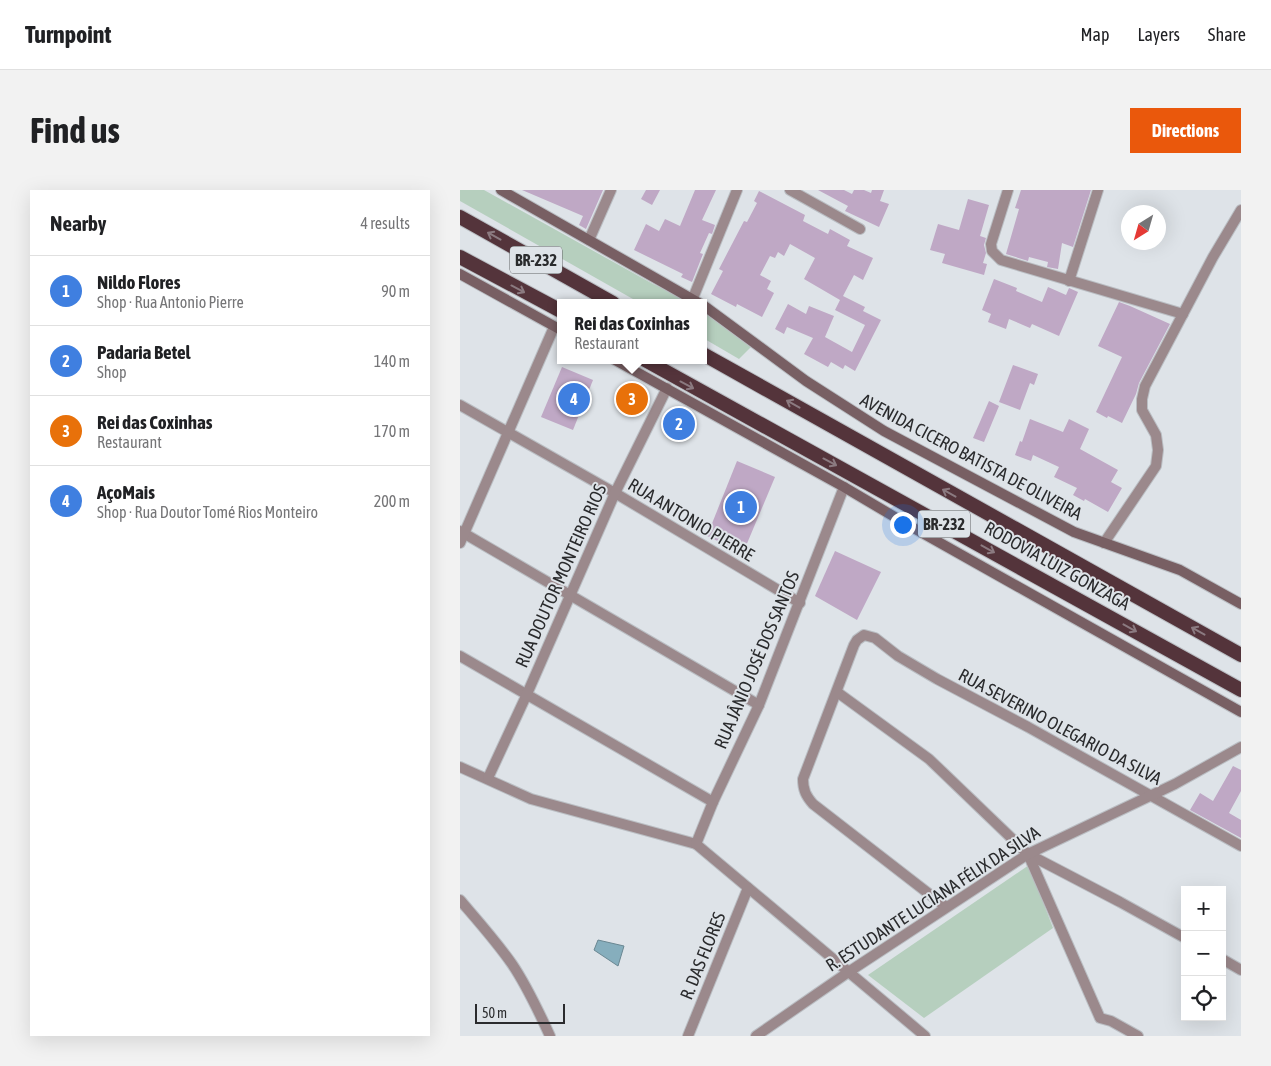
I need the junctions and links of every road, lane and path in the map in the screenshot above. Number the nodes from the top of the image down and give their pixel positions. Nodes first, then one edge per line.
1 (501, 190) edge
2 (611, 190) edge
3 (737, 190) edge
4 (790, 190) edge
5 (1008, 190) edge
6 (1098, 190) edge
7 (1241, 210) edge
8 (460, 217) edge
9 (860, 229) dead end
10 (589, 240) junction
11 (460, 258) edge
12 (460, 274) edge
13 (1069, 281) junction
14 (606, 299) edge
15 (694, 299) edge
16 (696, 299) edge
17 (707, 309) edge
18 (557, 310) edge
19 (1183, 314) junction
20 (557, 328) edge
21 (707, 356) edge
22 (622, 364) edge
23 (652, 364) edge
24 (666, 388) junction
25 (460, 405) edge
26 (508, 434) junction
27 (844, 487) junction
28 (615, 493) junction
29 (462, 536) edge
30 (1104, 543) junction
31 (571, 596) junction
32 (800, 603) junction
33 (1241, 604) edge
34 (1241, 655) edge
35 (460, 656) edge
36 (1241, 690) edge
37 (837, 692) junction
38 (527, 694) junction
39 (760, 705) junction
40 (1241, 712) edge
41 (1241, 747) edge
42 (460, 767) edge
43 (488, 778) junction
44 (1150, 794) junction
45 (713, 802) junction
46 (696, 844) junction
47 (1241, 846) edge
48 (1028, 854) junction
49 (748, 888) junction
50 (462, 905) edge
51 (946, 908) junction
52 (1181, 936) edge
53 (1226, 961) edge
54 (1241, 970) edge
55 (850, 971) junction
56 (550, 1036) edge
57 (688, 1036) edge
58 (757, 1036) edge
59 (926, 1036) edge
60 (1138, 1036) edge

1 - 10 main road
2 - 10 street
3 - 16 street
4 - 9 street
5 - 13 street
6 - 13 street
7 - 19 street
14 -> 8 highway, BR-232
10 - 15 main road
11 -> 18 highway, BR-232
12 - 20 main road
13 - 19 street
17 - 30 main road, AVENIDA CICERO BATISTA DE OLIVEIRA
19 - 30 street
20 - 26 street
34 -> 21 highway, RODOVIA LUIZ GONZAGA / BR-232
22 - 24 main road
23 -> 36 highway, RODOVIA LUIZ GONZAGA / BR-232
24 - 27 main road
24 - 28 street, RUA DOUTOR MONTEIRO RIOS
25 - 26 street, RUA ANTONIO PIERRE
26 - 28 street, RUA ANTONIO PIERRE
26 - 29 street
27 - 32 street, RUA JÂNIO JOSÉ DOS SANTOS
27 - 40 main road
28 - 31 street, RUA DOUTOR MONTEIRO RIOS
28 - 32 street, RUA ANTONIO PIERRE
29 - 31 street
30 - 33 main road, AVENIDA CICERO BATISTA DE OLIVEIRA
31 - 38 street, RUA DOUTOR MONTEIRO RIOS
31 - 39 street
32 - 39 street, RUA JÂNIO JOSÉ DOS SANTOS
35 - 38 street
37 - 44 street, RUA SEVERINO OLEGARIO DA SILVA
37 - 48 street
37 - 51 street
38 - 43 street, RUA DOUTOR MONTEIRO RIOS
38 - 45 street
39 - 45 street, RUA JÂNIO JOSÉ DOS SANTOS
41 - 44 street, R. ESTUDANTE LUCIANA FÉLIX DA SILVA
42 - 43 street
43 - 46 street
44 - 47 street, RUA SEVERINO OLEGARIO DA SILVA
44 - 48 street, R. ESTUDANTE LUCIANA FÉLIX DA SILVA
45 - 46 street, RUA JÂNIO JOSÉ DOS SANTOS
46 - 49 street
48 - 51 street, R. ESTUDANTE LUCIANA FÉLIX DA SILVA
48 - 52 street
48 - 60 street
49 - 55 street
49 - 57 street, R. DAS FLORES
50 - 56 street
51 - 55 street, R. ESTUDANTE LUCIANA FÉLIX DA SILVA
53 - 54 street
55 - 58 street, R. ESTUDANTE LUCIANA FÉLIX DA SILVA
55 - 59 street

